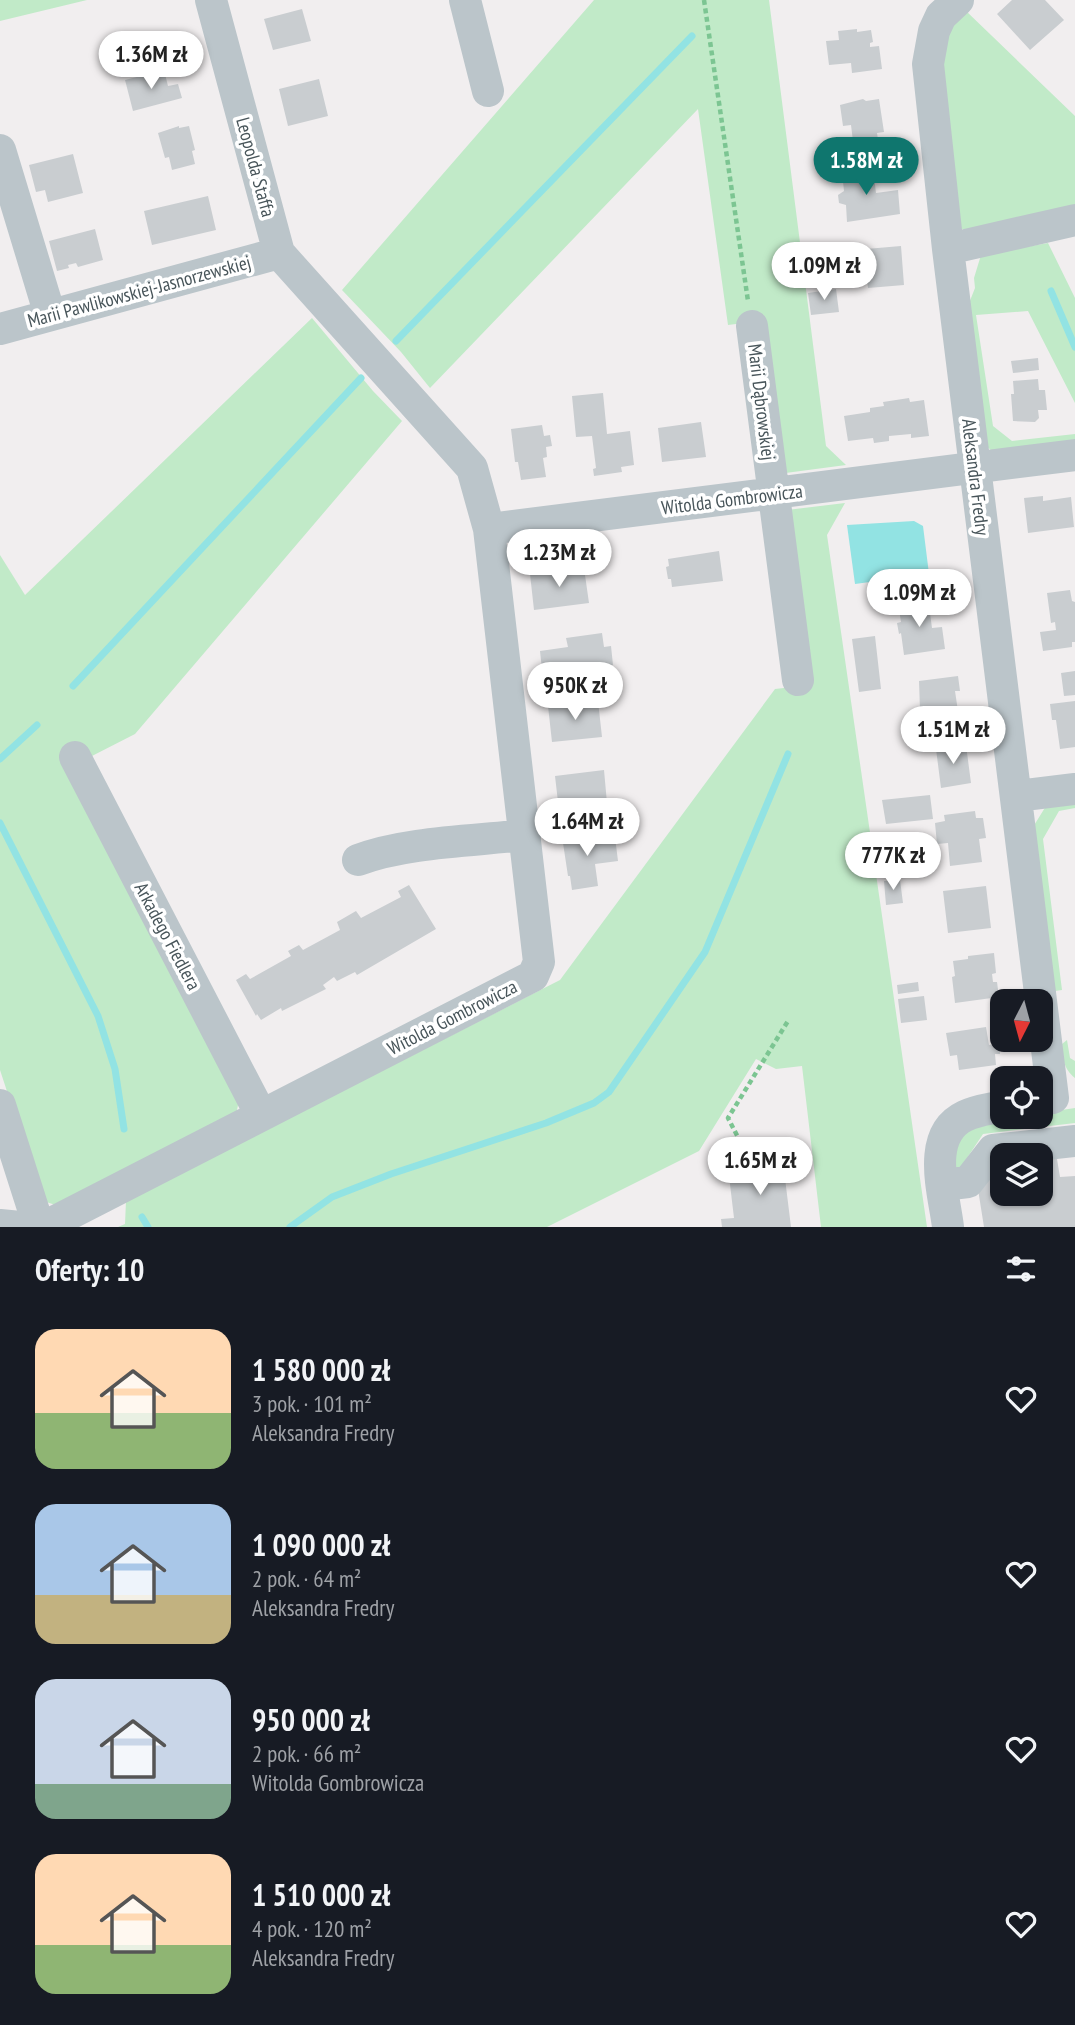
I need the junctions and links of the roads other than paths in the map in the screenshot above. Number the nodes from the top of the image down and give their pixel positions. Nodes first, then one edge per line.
1 (211, 0) edge
2 (465, 0) edge
3 (958, 0) edge
4 (488, 91) dead end
5 (0, 150) edge
6 (1075, 220) edge
7 (948, 249) junction
8 (279, 253) junction
9 (50, 315) junction
10 (752, 326) road end
11 (0, 328) edge
12 (1075, 455) edge
13 (975, 467) junction
14 (774, 495) junction
15 (489, 529) junction
16 (797, 680) dead end
17 (75, 757) dead end
18 (1075, 789) edge
19 (1016, 796) junction
20 (524, 835) junction
21 (358, 860) dead end
22 (1057, 1098) edge
23 (0, 1105) edge
24 (990, 1109) edge
25 (261, 1115) junction
26 (1075, 1140) edge
27 (943, 1185) junction
28 (0, 1225) edge
29 (20, 1227) edge
30 (41, 1227) edge
31 (948, 1227) edge

1 - 8 street, Leopolda Staffa
2 - 4 street
3 - 7 street, Aleksandra Fredry
5 - 9 street
6 - 7 street
7 - 13 street, Aleksandra Fredry
8 - 9 street, Marii Pawlikowskiej-Jasnorzewskiej
8 - 15 street, Witolda Gombrowicza
9 - 11 street, Marii Pawlikowskiej-Jasnorzewskiej
10 - 14 street, Marii Dąbrowskiej
12 - 13 street, Witolda Gombrowicza
13 - 14 street, Witolda Gombrowicza
13 - 19 street, Aleksandra Fredry
14 - 15 street, Witolda Gombrowicza
14 - 16 street, Marii Dąbrowskiej
15 - 20 street, Witolda Gombrowicza
17 - 25 street, Arkadego Fiedlera
18 - 19 street
19 - 22 street, Aleksandra Fredry
20 - 21 street
20 - 25 street, Witolda Gombrowicza
23 - 30 street
24 - 27 street
25 - 30 street, Witolda Gombrowicza
26 - 27 street
27 - 31 street
28 - 29 street

